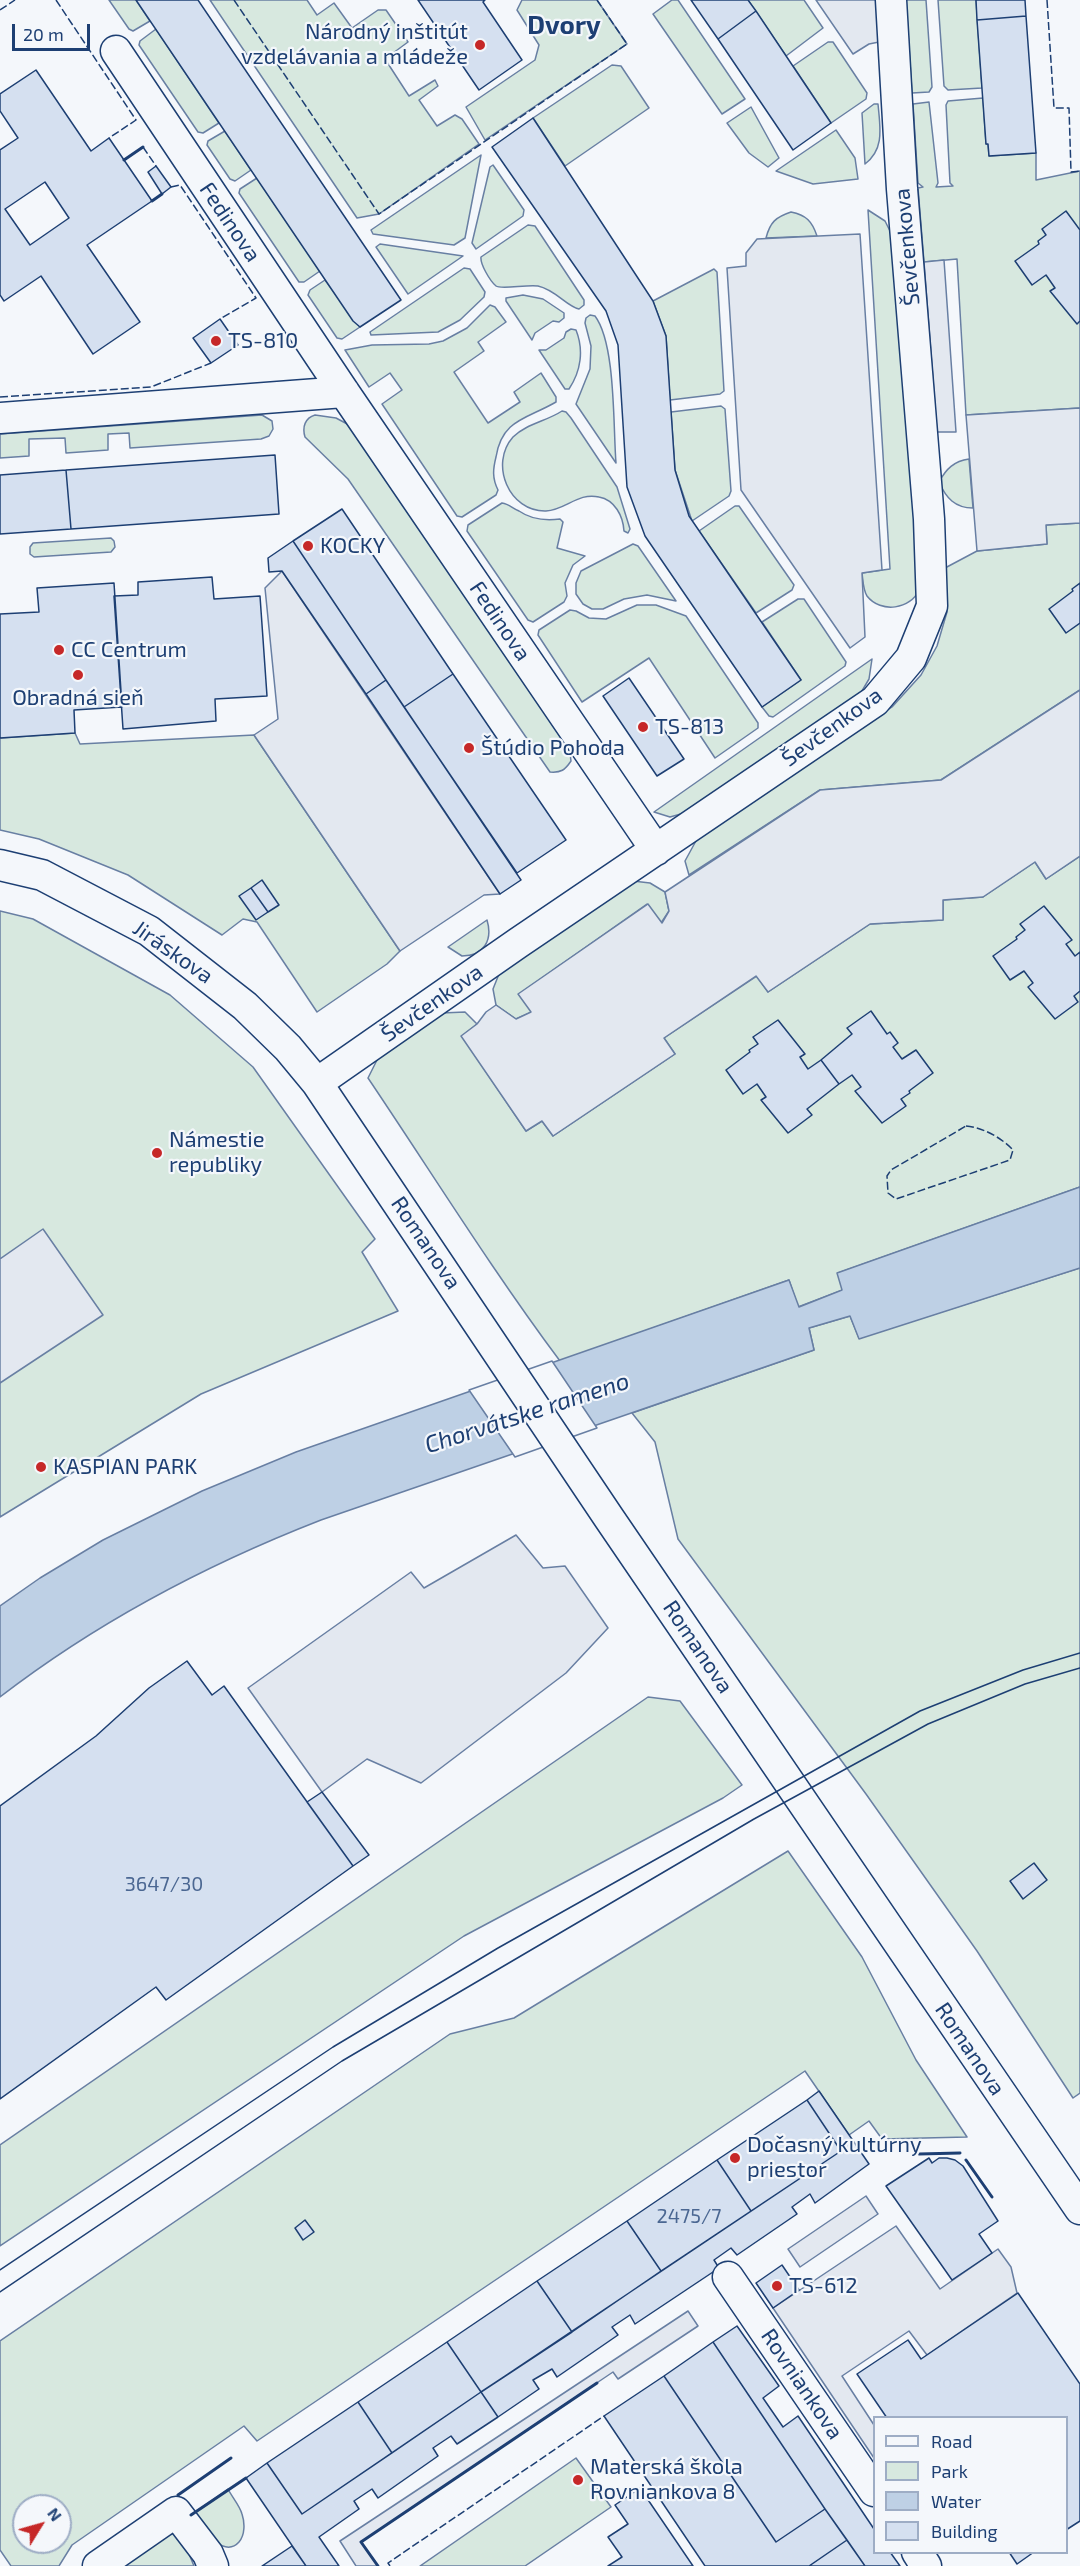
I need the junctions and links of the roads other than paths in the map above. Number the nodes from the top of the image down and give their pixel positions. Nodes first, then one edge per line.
1 (891, 0) edge
2 (116, 51) dead end
3 (344, 392) junction
4 (0, 418) edge
5 (656, 850) junction
6 (0, 865) edge
7 (317, 1083) junction
8 (1080, 2209) edge
9 (728, 2277) dead end
10 (873, 2490) edge
11 (98, 2566) edge
12 (213, 2566) edge

1 - 5 street, Ševčenkova
2 - 3 street, Fedinova
3 - 4 street
3 - 5 street, Fedinova
5 - 7 street, Ševčenkova
6 - 7 street, Jiráskova
7 - 8 street, Romanova
9 - 10 street, Rovniankova
11 - 12 street

